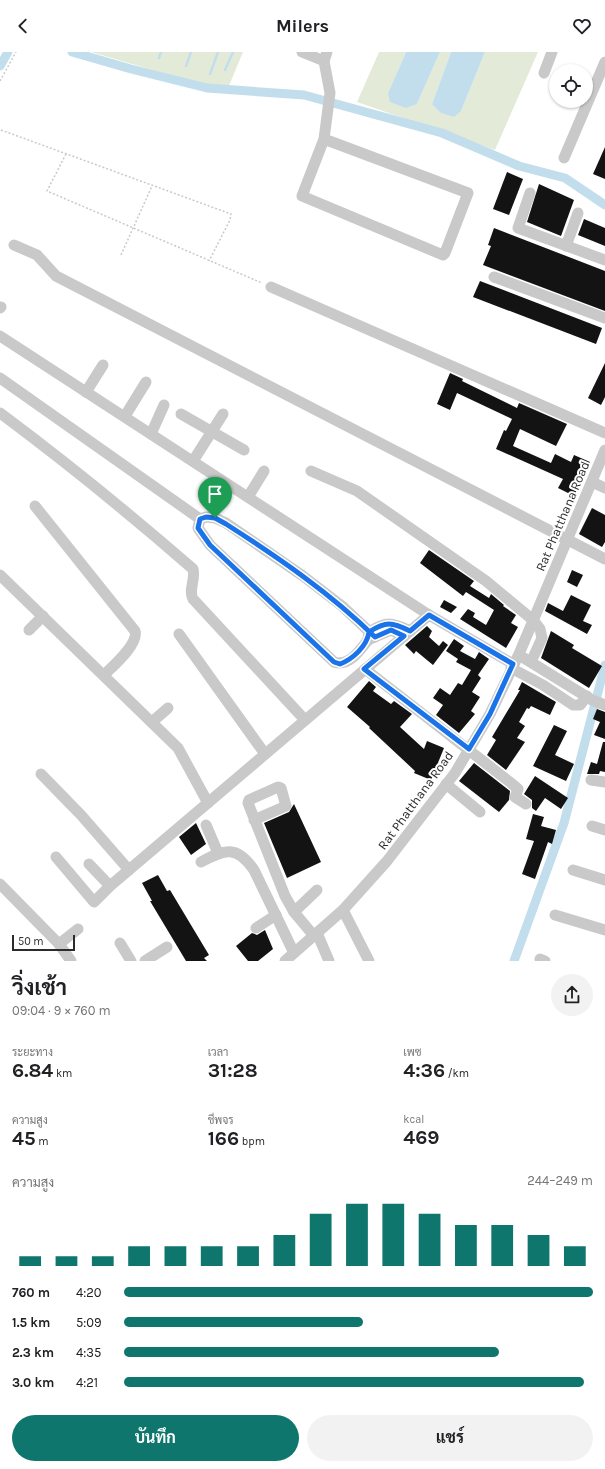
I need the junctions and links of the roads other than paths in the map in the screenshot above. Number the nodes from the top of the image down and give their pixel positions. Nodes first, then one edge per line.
1 (302, 52) edge
2 (552, 52) edge
3 (325, 57) edge
4 (605, 62) edge
5 (544, 74) dead end
6 (324, 139) junction
7 (564, 158) dead end
8 (530, 193) dead end
9 (578, 213) dead end
10 (14, 245) dead end
11 (566, 246) junction
12 (605, 260) edge
13 (494, 277) dead end
14 (271, 287) road end
15 (605, 318) edge
16 (0, 336) edge
17 (103, 366) dead end
18 (0, 378) edge
19 (146, 382) dead end
20 (86, 392) junction
21 (164, 405) dead end
22 (0, 413) edge
23 (181, 414) dead end
24 (224, 414) dead end
25 (124, 416) junction
26 (212, 432) junction
27 (605, 433) edge
28 (151, 434) junction
29 (244, 450) dead end
30 (605, 450) edge
31 (193, 461) junction
32 (264, 471) dead end
33 (311, 471) dead end
34 (592, 482) junction
35 (605, 488) edge
36 (248, 497) junction
37 (35, 506) dead end
38 (200, 519) junction
39 (567, 539) junction
40 (605, 559) edge
41 (0, 575) edge
42 (429, 615) junction
43 (43, 616) junction
44 (533, 620) junction
45 (29, 630) dead end
46 (407, 633) junction
47 (179, 634) dead end
48 (371, 636) junction
49 (514, 662) junction
50 (531, 662) junction
51 (364, 669) junction
52 (104, 675) junction
53 (590, 698) junction
54 (605, 704) edge
55 (168, 708) dead end
56 (305, 720) junction
57 (152, 722) junction
58 (469, 749) junction
59 (265, 754) junction
60 (41, 774) dead end
61 (591, 780) dead end
62 (605, 782) edge
63 (446, 784) junction
64 (208, 803) junction
65 (526, 804) dead end
66 (480, 812) dead end
67 (254, 820) dead end
68 (206, 825) dead end
69 (592, 826) dead end
70 (605, 830) edge
71 (218, 853) junction
72 (56, 857) dead end
73 (201, 862) dead end
74 (90, 864) dead end
75 (129, 870) junction
76 (573, 870) dead end
77 (605, 880) edge
78 (0, 884) edge
79 (110, 886) junction
80 (317, 890) dead end
81 (343, 910) junction
82 (294, 912) junction
83 (276, 915) junction
84 (555, 915) dead end
85 (78, 928) dead end
86 (256, 928) dead end
87 (605, 930) edge
88 (316, 934) junction
89 (120, 943) dead end
90 (60, 944) junction
91 (167, 947) dead end
92 (294, 953) junction
93 (71, 961) edge
94 (131, 961) edge
95 (145, 961) edge
96 (284, 961) edge
97 (329, 961) edge
98 (369, 961) edge

1 - 3 street
2 - 5 street
3 - 6 street
4 - 7 street
6 - 6 street
8 - 11 street
9 - 11 street
10 - 39 street
11 - 12 street
13 - 15 street
14 - 27 street
16 - 20 street
17 - 20 street
18 - 38 street
19 - 25 street
20 - 25 street
21 - 28 street
22 - 56 street
23 - 26 street
24 - 26 street
25 - 28 street
26 - 29 street
26 - 31 street
28 - 31 street
30 - 34 street, Rat Phatthana Road
31 - 36 street
32 - 36 street
33 - 44 street
34 - 35 street
34 - 39 street, Rat Phatthana Road
36 - 42 street
37 - 52 street
38 - 48 street
38 - 48 street
39 - 40 street
39 - 44 street, Rat Phatthana Road
41 - 43 street
42 - 46 street
42 - 49 street
43 - 45 street
43 - 52 street
44 - 49 street, Rat Phatthana Road
44 - 50 street
46 - 48 street
46 - 51 street
47 - 59 street
49 - 50 street
49 - 53 street
49 - 58 street, Rat Phatthana Road
50 - 53 street
51 - 56 street
51 - 58 street
52 - 57 street
53 - 54 street
55 - 57 street
56 - 59 street
57 - 64 street
58 - 63 street, Rat Phatthana Road
58 - 65 street
59 - 64 street
60 - 75 street
61 - 62 street
63 - 66 street
63 - 81 street, Rat Phatthana Road
64 - 75 street
67 - 82 street
68 - 71 street
69 - 70 street
71 - 73 street
71 - 83 street
72 - 79 street
74 - 79 street
75 - 79 street
76 - 77 street
78 - 90 street
80 - 82 street
81 - 88 street, Rat Phatthana Road
81 - 98 street
82 - 88 street
83 - 86 street
83 - 92 street
84 - 87 street
85 - 90 street
88 - 92 street, Rat Phatthana Road
88 - 97 street
89 - 94 street
90 - 93 street
91 - 95 street
92 - 96 street, Rat Phatthana Road

